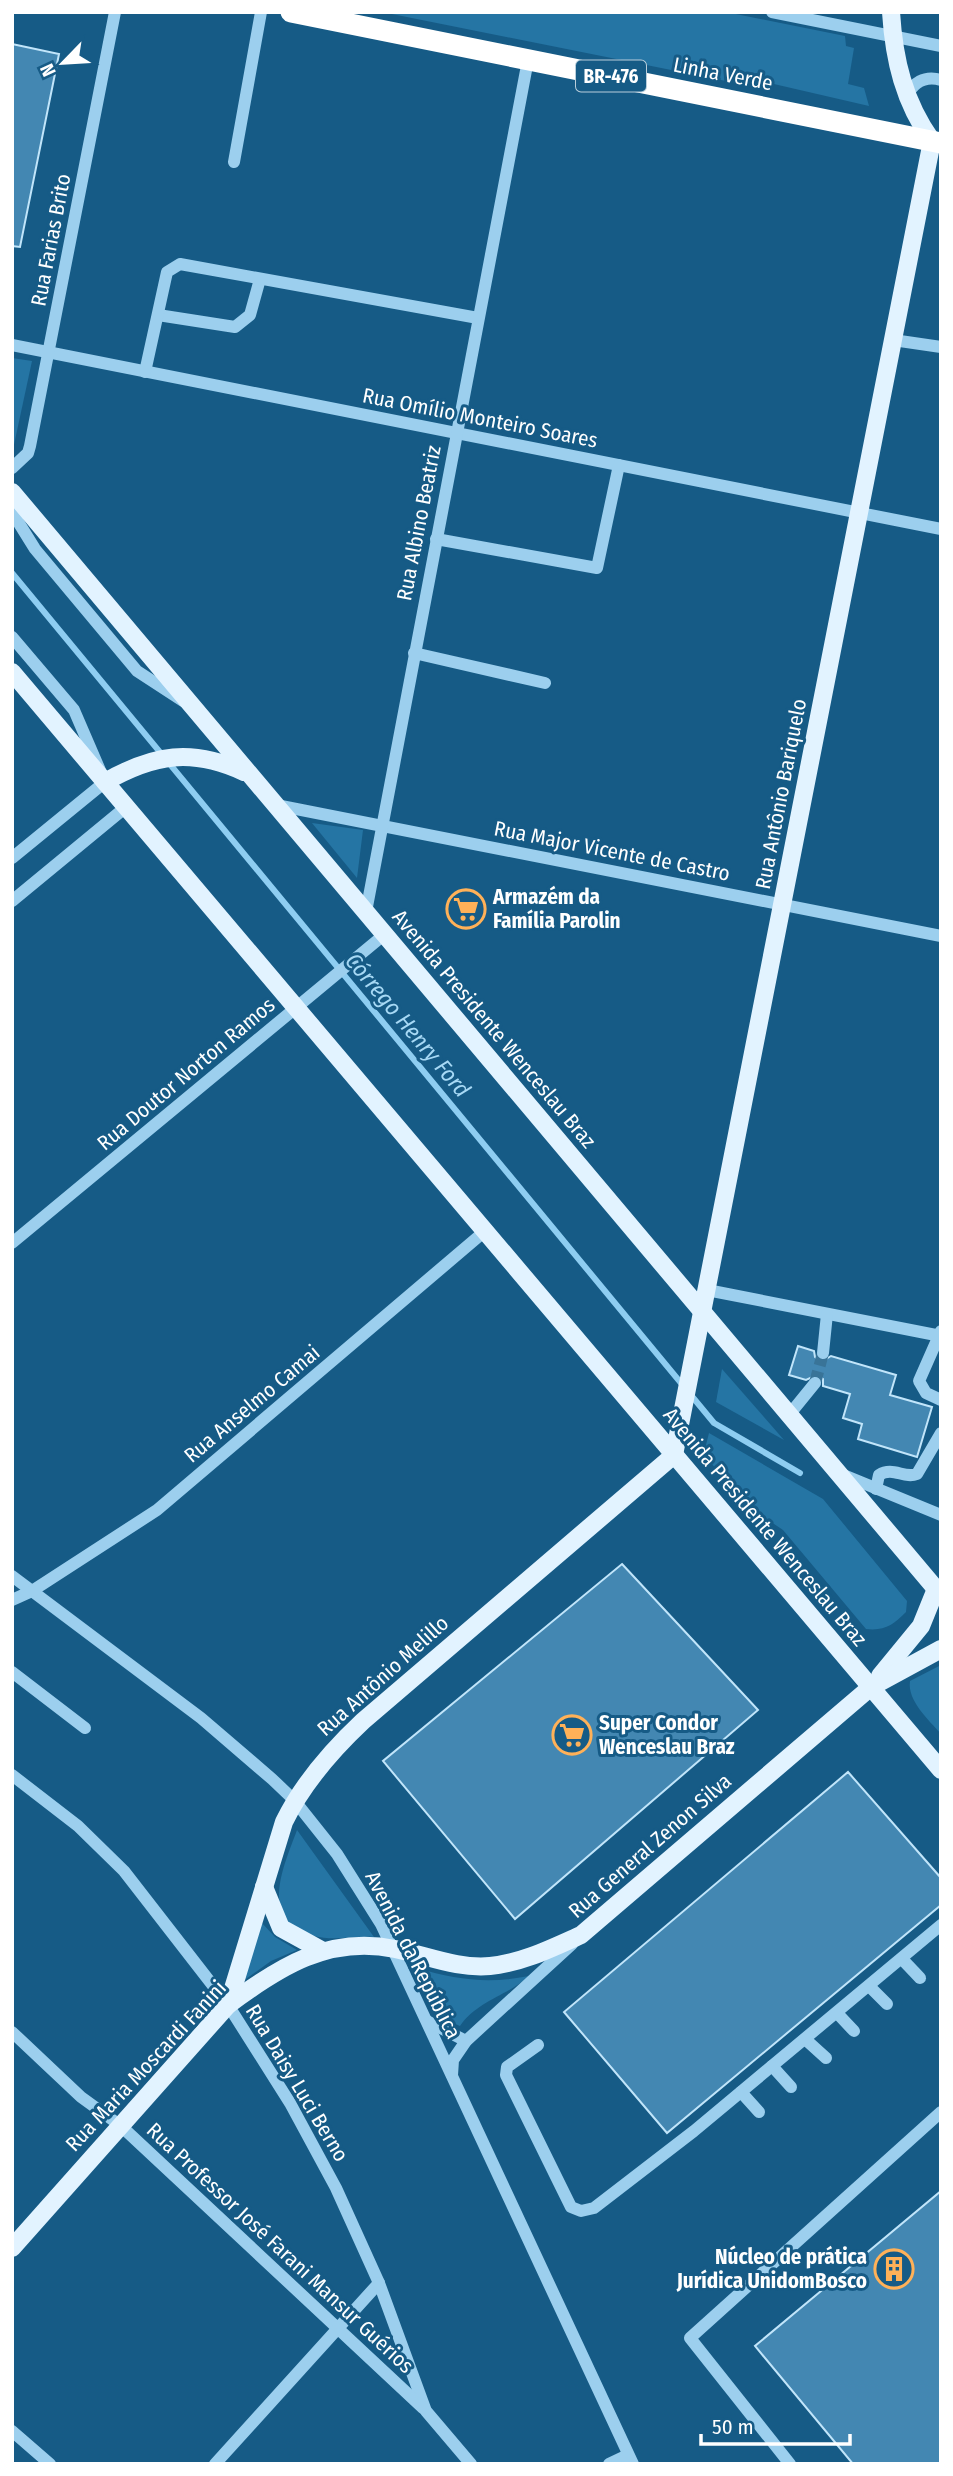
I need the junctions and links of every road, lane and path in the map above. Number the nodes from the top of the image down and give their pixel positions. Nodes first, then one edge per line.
1 (115, 12) edge
2 (261, 12) edge
3 (291, 12) edge
4 (772, 12) edge
5 (891, 12) edge
6 (892, 36) junction
7 (941, 46) edge
8 (528, 60) junction
9 (941, 80) edge
10 (906, 97) junction
11 (936, 142) edge
12 (234, 162) dead end
13 (260, 278) junction
14 (158, 316) junction
15 (478, 318) junction
16 (893, 340) junction
17 (12, 345) edge
18 (941, 346) edge
19 (48, 352) junction
20 (145, 372) junction
21 (456, 433) junction
22 (620, 466) junction
23 (12, 468) edge
24 (12, 492) edge
25 (12, 512) edge
26 (859, 513) junction
27 (941, 529) edge
28 (436, 539) junction
29 (12, 638) edge
30 (414, 653) junction
31 (12, 672) edge
32 (545, 684) dead end
33 (195, 709) junction
34 (250, 774) junction
35 (111, 779) junction
36 (276, 805) junction
37 (126, 807) junction
38 (380, 825) junction
39 (12, 858) edge
40 (12, 901) edge
41 (783, 905) junction
42 (366, 912) junction
43 (384, 934) junction
44 (941, 936) edge
45 (296, 1008) junction
46 (485, 1231) junction
47 (12, 1243) edge
48 (708, 1290) junction
49 (703, 1313) junction
50 (827, 1314) junction
51 (940, 1334) edge
52 (823, 1353) tunnel mouth
53 (815, 1383) tunnel mouth
54 (941, 1400) edge
55 (789, 1415) junction
56 (941, 1433) edge
57 (674, 1455) junction
58 (838, 1473) junction
59 (876, 1489) junction
60 (941, 1515) edge
61 (12, 1576) edge
62 (32, 1591) junction
63 (938, 1592) edge
64 (12, 1600) edge
65 (941, 1649) edge
66 (12, 1672) edge
67 (871, 1687) junction
68 (85, 1728) dead end
69 (941, 1770) edge
70 (12, 1775) edge
71 (295, 1800) junction
72 (264, 1886) junction
73 (938, 1931) edge
74 (581, 1936) junction
75 (393, 1948) junction
76 (321, 1950) junction
77 (902, 1959) junction
78 (920, 1978) dead end
79 (869, 1986) junction
80 (887, 2004) dead end
81 (228, 2005) junction
82 (837, 2013) junction
83 (426, 2021) junction
84 (854, 2031) dead end
85 (12, 2032) edge
86 (805, 2039) junction
87 (466, 2041) junction
88 (538, 2045) dead end
89 (826, 2058) dead end
90 (772, 2066) junction
91 (452, 2075) junction
92 (791, 2087) dead end
93 (741, 2092) junction
94 (759, 2112) dead end
95 (941, 2112) edge
96 (121, 2126) junction
97 (12, 2248) edge
98 (379, 2283) junction
99 (338, 2329) junction
100 (426, 2411) junction
101 (12, 2431) edge
102 (631, 2459) edge
103 (50, 2464) edge
104 (215, 2464) edge
105 (471, 2464) edge
106 (609, 2464) edge
107 (790, 2464) edge

1 - 19 street, Rua Farias Brito
2 - 12 street
3 - 8 highway, Linha Verde / BR-476
4 - 6 street
5 - 6 main road
6 - 7 street
6 - 10 main road
8 - 11 highway, Linha Verde / BR-476
8 - 15 street, Rua Albino Beatriz
9 - 10 street
10 - 11 main road
11 - 16 main road, Rua Antônio Bariquelo
13 - 14 street
13 - 14 street
13 - 15 street
14 - 20 street
15 - 21 street, Rua Albino Beatriz
16 - 18 street
16 - 26 main road, Rua Antônio Bariquelo
17 - 19 street, Rua Omílio Monteiro Soares
19 - 20 street, Rua Omílio Monteiro Soares
19 - 23 street, Rua Farias Brito
20 - 21 street, Rua Omílio Monteiro Soares
21 - 22 street, Rua Omílio Monteiro Soares
21 - 28 street, Rua Albino Beatriz
22 - 26 street, Rua Omílio Monteiro Soares
22 - 28 street
24 - 33 main road, Avenida Presidente Wenceslau Braz
25 - 33 street
26 - 27 street, Rua Omílio Monteiro Soares
26 - 41 main road, Rua Antônio Bariquelo
28 - 30 street, Rua Albino Beatriz
29 - 35 street
30 - 32 street
30 - 38 street, Rua Albino Beatriz
31 - 35 main road, Avenida Presidente Wenceslau Braz
33 - 34 main road, Avenida Presidente Wenceslau Braz
34 - 35 main road
34 - 36 main road, Avenida Presidente Wenceslau Braz
35 - 37 main road, Avenida Presidente Wenceslau Braz
35 - 39 street
36 - 38 street, Rua Major Vicente de Castro
36 - 42 main road, Avenida Presidente Wenceslau Braz
37 - 40 street
37 - 45 main road, Avenida Presidente Wenceslau Braz
38 - 41 street, Rua Major Vicente de Castro
38 - 42 street, Rua Albino Beatriz
41 - 44 street, Rua Major Vicente de Castro
41 - 48 main road, Rua Antônio Bariquelo
42 - 43 main road, Avenida Presidente Wenceslau Braz
43 - 45 street, Rua Doutor Norton Ramos
43 - 49 main road, Avenida Presidente Wenceslau Braz
45 - 46 main road, Avenida Presidente Wenceslau Braz
45 - 47 street, Rua Doutor Norton Ramos
46 - 57 main road, Avenida Presidente Wenceslau Braz
46 - 62 street, Rua Anselmo Camai
48 - 49 main road, Rua Antônio Bariquelo
48 - 50 street
49 - 55 main road, Avenida Presidente Wenceslau Braz
49 - 57 main road, Rua Antônio Bariquelo
50 - 51 street
50 - 52 street
51 - 54 street
53 - 55 street
55 - 58 main road, Avenida Presidente Wenceslau Braz
56 - 59 street
57 - 67 main road, Avenida Presidente Wenceslau Braz
57 - 71 main road, Rua Antônio Melillo
58 - 59 street
58 - 63 main road, Avenida Presidente Wenceslau Braz
59 - 60 street
61 - 62 street, Avenida da República
62 - 64 street, Rua Anselmo Camai
62 - 71 street, Avenida da República
63 - 67 main road
65 - 67 main road, Rua General Zenon Silva
66 - 68 street
67 - 69 main road, Avenida Presidente Wenceslau Braz
67 - 74 main road, Rua General Zenon Silva
70 - 81 street, Rua Daisy Luci Berno
71 - 72 main road, Rua Antônio Melillo
71 - 75 street, Avenida da República
72 - 76 main road
72 - 81 main road, Rua Antônio Melillo
73 - 77 street
74 - 75 main road, Rua Maria Moscardi Fanini
74 - 87 street, Rua General Zenon Silva
75 - 76 main road, Rua Maria Moscardi Fanini
75 - 83 street, Avenida da República
76 - 81 main road, Rua Maria Moscardi Fanini
77 - 78 street
77 - 79 street
79 - 80 street
79 - 82 street
81 - 96 main road, Rua Maria Moscardi Fanini
81 - 98 street, Rua Daisy Luci Berno
82 - 84 street
82 - 86 street
83 - 87 street
83 - 91 street, Avenida da República
85 - 96 street, Rua Professor José Farani Mansur Guérios
86 - 89 street
86 - 90 street
87 - 91 street, Rua General Zenon Silva
88 - 93 street
90 - 92 street
90 - 93 street
91 - 102 street, Avenida da República
93 - 94 street
95 - 107 street
96 - 97 main road, Rua Maria Moscardi Fanini
96 - 99 street, Rua Professor José Farani Mansur Guérios
98 - 99 street
98 - 100 street, Rua Daisy Luci Berno
99 - 100 street, Rua Professor José Farani Mansur Guérios
99 - 104 street
100 - 105 street, Rua Daisy Luci Berno
101 - 103 street
102 - 106 street

